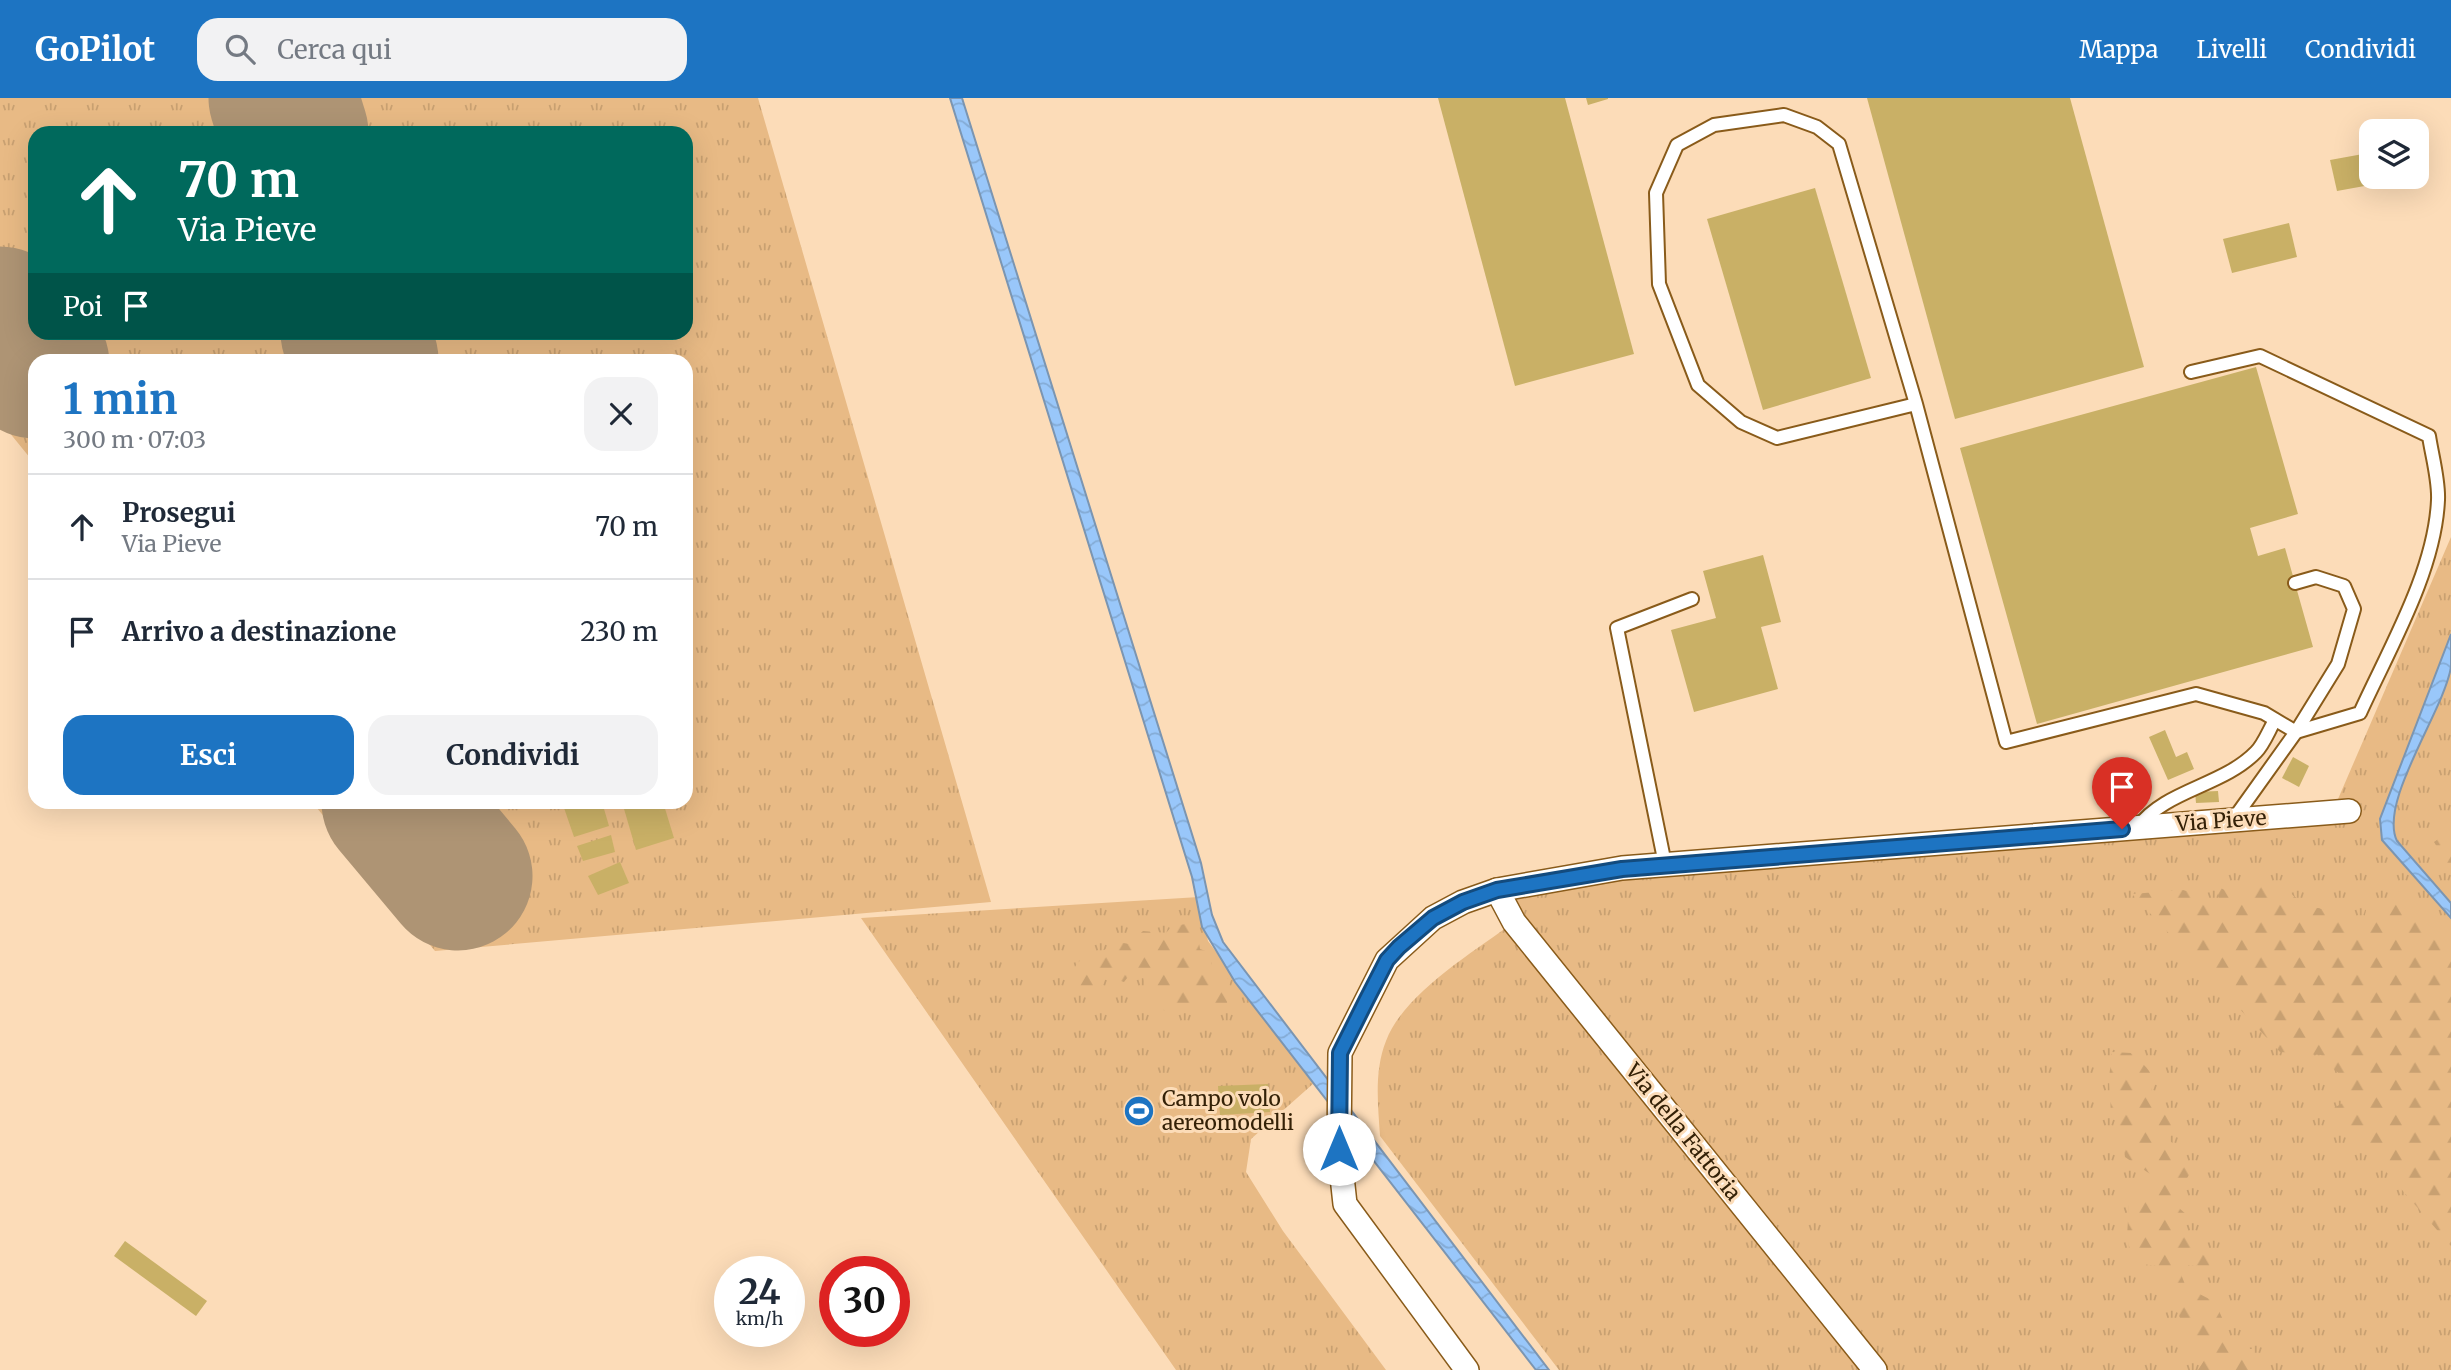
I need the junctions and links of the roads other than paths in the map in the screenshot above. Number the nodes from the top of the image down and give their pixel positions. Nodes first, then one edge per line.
1 (2191, 372) dead end
2 (1916, 404) junction
3 (2295, 583) dead end
4 (1692, 599) dead end
5 (2275, 720) junction
6 (2296, 732) junction
7 (2349, 811) dead end
8 (2233, 820) junction
9 (2138, 827) junction
10 (1665, 864) junction
11 (1497, 890) junction
12 (1467, 1370) edge
13 (1875, 1370) edge

1 - 6 lane
2 - 2 lane
2 - 5 lane
3 - 6 lane
4 - 10 lane
5 - 6 lane
5 - 9 lane
6 - 8 lane
7 - 8 street, Via Pieve
8 - 9 street, Via Pieve
9 - 10 street, Via Pieve
10 - 11 street, Via Pieve
11 - 12 street, Via Pieve
11 - 13 street, Via della Fattoria

